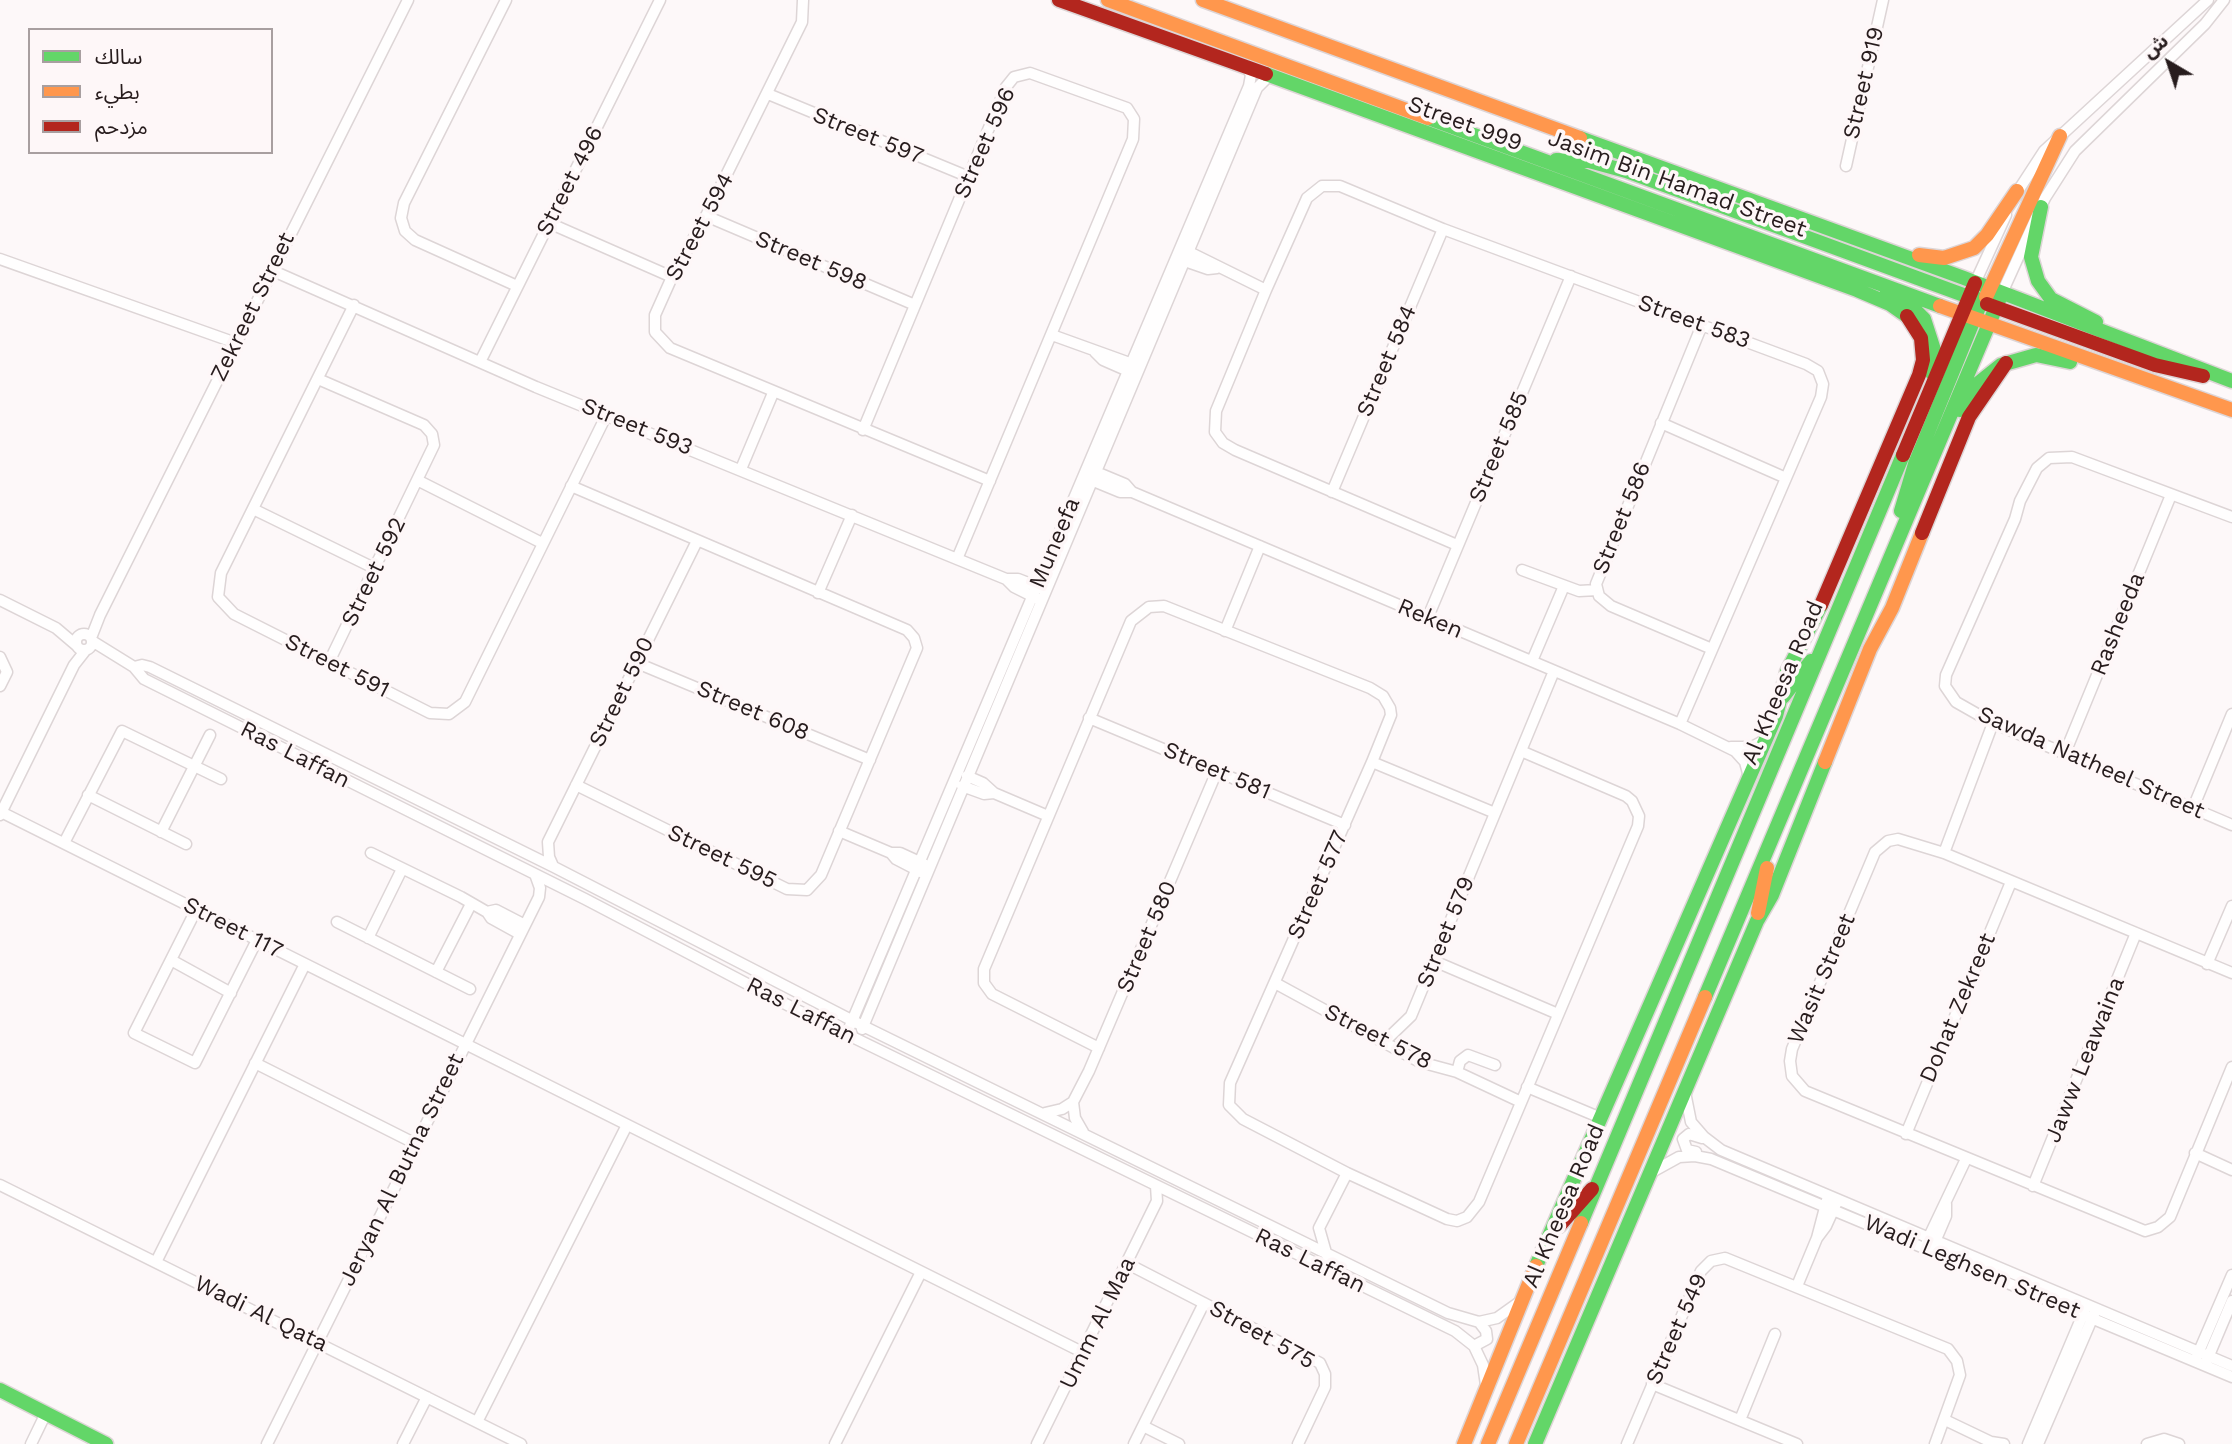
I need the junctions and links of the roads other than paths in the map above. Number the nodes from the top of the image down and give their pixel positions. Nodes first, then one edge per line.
1 (408, 0) edge
2 (506, 0) edge
3 (660, 0) edge
4 (803, 0) edge
5 (1059, 0) edge
6 (1108, 0) edge
7 (1203, 0) edge
8 (1883, 0) edge
9 (2208, 0) edge
10 (2224, 0) edge
11 (1156, 18) junction
12 (1172, 39) junction
13 (1245, 65) junction
14 (1270, 75) junction
15 (1349, 88) junction
16 (768, 94) junction
17 (1324, 97) junction
18 (2060, 136) junction
19 (1548, 161) junction
20 (1846, 166) dead end
21 (969, 177) junction
22 (2017, 191) junction
23 (2040, 207) junction
24 (706, 216) junction
25 (549, 223) junction
26 (1732, 227) junction
27 (1443, 229) junction
28 (1688, 230) junction
29 (1893, 252) junction
30 (1183, 255) junction
31 (0, 259) edge
32 (271, 270) junction
33 (1860, 275) junction
34 (1571, 276) junction
35 (672, 277) junction
36 (1975, 283) junction
37 (517, 286) junction
38 (1266, 289) junction
39 (1983, 304) junction
40 (354, 305) junction
41 (915, 305) junction
42 (1702, 325) junction
43 (1052, 335) junction
44 (2114, 336) junction
45 (1922, 338) joint
46 (236, 342) junction
47 (480, 362) junction
48 (2006, 363) junction
49 (2109, 368) junction
50 (1134, 369) junction
51 (2225, 378) edge
52 (318, 379) junction
53 (773, 393) junction
54 (1930, 393) junction
55 (2232, 410) edge
56 (606, 415) junction
57 (1661, 423) junction
58 (863, 430) junction
59 (1942, 433) junction
60 (741, 468) junction
61 (1089, 475) junction
62 (1786, 478) junction
63 (419, 481) junction
64 (990, 481) junction
65 (570, 486) junction
66 (1332, 492) junction
67 (2171, 495) junction
68 (253, 509) junction
69 (852, 515) junction
70 (2232, 517) edge
71 (697, 541) junction
72 (542, 542) junction
73 (1457, 545) junction
74 (1260, 547) junction
75 (1892, 553) junction
76 (957, 559) junction
77 (376, 569) junction
78 (1522, 570) dead end
79 (1564, 586) junction
80 (1597, 590) junction
81 (818, 593) junction
82 (1038, 593) junction
83 (2, 604) edge
84 (1428, 617) junction
85 (1225, 631) junction
86 (84, 642) junction
87 (1824, 643) junction
88 (1712, 649) junction
89 (0, 657) edge
90 (1532, 661) junction
91 (329, 662) junction
92 (637, 663) junction
93 (134, 667) junction
94 (1554, 671) junction
95 (0, 686) edge
96 (1781, 699) junction
97 (2232, 714) edge
98 (1089, 718) junction
99 (1993, 723) junction
100 (1679, 724) junction
101 (211, 735) dead end
102 (1765, 740) junction
103 (1728, 747) junction
104 (1521, 751) junction
105 (2065, 753) junction
106 (870, 760) junction
107 (1372, 762) junction
108 (195, 765) junction
109 (1217, 771) junction
110 (1748, 777) junction
111 (221, 779) dead end
112 (964, 781) junction
113 (576, 785) junction
114 (88, 795) junction
115 (2193, 808) junction
116 (1, 813) edge
117 (1495, 813) junction
118 (1048, 816) junction
119 (1727, 824) junction
120 (1345, 825) junction
121 (2232, 825) edge
122 (839, 831) junction
123 (161, 832) junction
124 (548, 842) junction
125 (64, 843) junction
126 (186, 844) dead end
127 (1769, 846) junction
128 (521, 851) junction
129 (371, 853) dead end
130 (1944, 853) junction
131 (1732, 864) junction
132 (554, 867) junction
133 (923, 868) junction
134 (402, 869) junction
135 (535, 874) junction
136 (2011, 883) junction
137 (558, 886) junction
138 (591, 886) junction
139 (539, 897) junction
140 (585, 899) junction
141 (471, 904) junction
142 (2232, 906) edge
143 (196, 909) junction
144 (1757, 921) junction
145 (337, 922) dead end
146 (523, 930) junction
147 (2136, 933) junction
148 (368, 938) junction
149 (257, 940) junction
150 (170, 960) junction
151 (1433, 961) junction
152 (305, 964) junction
153 (2207, 964) junction
154 (436, 972) junction
155 (2232, 973) edge
156 (1275, 983) junction
157 (470, 989) dead end
158 (231, 992) junction
159 (1558, 1014) junction
160 (853, 1020) junction
161 (863, 1026) junction
162 (846, 1034) junction
163 (857, 1040) junction
164 (1384, 1042) junction
165 (465, 1044) junction
166 (1099, 1048) junction
167 (255, 1063) junction
168 (1495, 1065) dead end
169 (2232, 1067) edge
170 (1457, 1072) junction
171 (1527, 1087) junction
172 (1684, 1090) junction
173 (1073, 1102) junction
174 (1521, 1102) junction
175 (1045, 1113) junction
176 (1601, 1118) junction
177 (627, 1125) junction
178 (1083, 1132) junction
179 (1906, 1134) junction
180 (416, 1144) junction
181 (1713, 1145) junction
182 (2195, 1153) junction
183 (1711, 1159) junction
184 (1966, 1159) junction
185 (2232, 1170) edge
186 (1347, 1173) junction
187 (1648, 1175) junction
188 (1600, 1180) junction
189 (0, 1185) edge
190 (1156, 1186) junction
191 (2033, 1186) junction
192 (1175, 1196) junction
193 (1157, 1201) junction
194 (1832, 1202) junction
195 (1628, 1225) junction
196 (1318, 1228) junction
197 (1550, 1236) junction
198 (1290, 1237) junction
199 (1930, 1244) junction
200 (1327, 1256) junction
201 (156, 1262) junction
202 (1128, 1264) junction
203 (921, 1272) junction
204 (2232, 1275) edge
205 (1584, 1284) junction
206 (1797, 1286) junction
207 (1521, 1299) junction
208 (2232, 1301) edge
209 (1204, 1303) junction
210 (2090, 1311) junction
211 (1479, 1322) junction
212 (1775, 1334) dead end
213 (318, 1342) junction
214 (1474, 1346) junction
215 (1084, 1353) junction
216 (2202, 1359) junction
217 (2232, 1366) edge
218 (2232, 1377) edge
219 (1652, 1384) junction
220 (1486, 1388) junction
221 (0, 1390) edge
222 (427, 1397) junction
223 (46, 1413) junction
224 (1740, 1420) junction
225 (1945, 1420) junction
226 (477, 1422) junction
227 (1143, 1426) junction
228 (1466, 1440) edge
229 (1992, 1443) edge
230 (31, 1444) edge
231 (106, 1444) edge
232 (267, 1444) edge
233 (403, 1444) edge
234 (521, 1444) edge
235 (835, 1444) edge
236 (1037, 1444) edge
237 (1134, 1444) edge
238 (1179, 1444) edge
239 (1297, 1444) edge
240 (1488, 1444) edge
241 (1516, 1444) edge
242 (1535, 1444) edge
243 (1627, 1444) edge
244 (1797, 1444) edge
245 (1935, 1444) edge
246 (2004, 1444) edge
247 (2028, 1444) edge
248 (2038, 1444) edge
249 (2147, 1444) edge
250 (2179, 1444) edge

1 - 32 street, Zekreet Street
2 - 37 street
3 - 25 street, Street 496
4 - 16 street, Street 594
5 - 12 main road, Street 999
6 - 11 main road, Jasim Bin Hamad Street
7 - 29 main road, Jasim Bin Hamad Street
8 - 20 street, Street 919
9 - 18 street
10 - 23 street, Al Kheesa Road
11 - 12 main road
11 - 15 main road, Jasim Bin Hamad Street
12 - 13 main road, Street 999
13 - 14 main road, Street 999
13 - 30 street, Muneefa
14 - 17 main road, Street 999
14 - 30 street, Muneefa
15 - 17 main road
15 - 19 main road, Jasim Bin Hamad Street
16 - 21 street, Street 597
16 - 24 street, Street 594
17 - 28 main road, Street 999
18 - 22 street
18 - 39 main road
19 - 26 main road, Jasim Bin Hamad Street
19 - 39 main road
21 - 41 street, Street 596
21 - 43 street, Street 596
22 - 29 main road
22 - 36 street
23 - 39 street, Al Kheesa Road
23 - 44 main road
24 - 35 street, Street 594
24 - 41 street, Street 598
25 - 35 street
25 - 37 street, Street 496
26 - 28 main road
26 - 33 main road, Jasim Bin Hamad Street
27 - 34 street, Street 583
27 - 38 street, Street 583
27 - 66 street, Street 584
28 - 45 main road, Street 999
29 - 36 main road, Jasim Bin Hamad Street
30 - 38 street
30 - 50 street, Muneefa
31 - 46 street
32 - 40 street, Street 593
32 - 46 street, Zekreet Street
33 - 39 main road, Jasim Bin Hamad Street
33 - 54 main road
34 - 42 street, Street 583
34 - 73 street, Street 585
35 - 53 street, Street 594
36 - 39 main road, Jasim Bin Hamad Street
37 - 47 street, Street 496
38 - 66 street, Street 583
39 - 44 main road, Jasim Bin Hamad Street
39 - 49 main road, Jasim Bin Hamad Street
39 - 51 main road
39 - 54 main road, Al Kheesa Road
39 - 59 main road, Al Kheesa Road
39 - 75 main road
40 - 47 street, Street 593
40 - 52 street, Street 591
41 - 58 street, Street 596
42 - 57 street, Street 586
42 - 62 street, Street 583
43 - 50 street
43 - 64 street, Street 596
44 - 51 main road, Jasim Bin Hamad Street
45 - 96 main road, Al Kheesa Road
46 - 86 street, Zekreet Street
47 - 56 street, Street 593
48 - 49 main road
48 - 59 main road
48 - 144 main road
49 - 55 main road, Jasim Bin Hamad Street
50 - 61 street, Muneefa
52 - 63 street, Street 592
52 - 68 street, Street 591
53 - 58 street, Street 594
53 - 60 street
54 - 87 main road, Al Kheesa Road
56 - 60 street, Street 593
56 - 65 street, Street 591
57 - 62 street
57 - 80 street, Street 586
58 - 64 street, Street 594
59 - 75 main road, Al Kheesa Road
60 - 69 street, Street 593
61 - 74 street, Reken
61 - 82 street, Muneefa
62 - 88 street, Street 583
63 - 72 street
63 - 77 street, Street 592
64 - 76 street, Street 596
65 - 71 street, Street 595
65 - 72 street, Street 591
66 - 73 street, Street 583
67 - 70 street, Sawda Natheel Street
67 - 99 street, Sawda Natheel Street
67 - 105 street, Rasheeda
68 - 77 street
68 - 91 street, Street 591
69 - 76 street, Street 593
69 - 81 street
71 - 81 street, Street 595
71 - 92 street, Street 590
72 - 91 street, Street 591
73 - 84 street, Street 585
74 - 84 street, Reken
74 - 85 street
75 - 127 main road, Al Kheesa Road
76 - 82 street, Street 593
77 - 91 street, Street 592
78 - 79 street
79 - 80 street
79 - 90 street
80 - 88 street, Street 586
81 - 106 street, Street 595
82 - 112 street, Muneefa
82 - 133 street, Muneefa
83 - 86 street, Ras Laffan
84 - 90 street, Reken
85 - 98 street, Street 577
85 - 107 street, Street 577
86 - 93 street, Ras Laffan
86 - 116 street, Zekreet Street
87 - 96 main road
87 - 131 main road, Al Kheesa Road
88 - 100 street, Street 583
89 - 95 street
90 - 94 street, Reken
92 - 106 street, Street 608
92 - 113 street, Street 590
93 - 128 street, Ras Laffan
93 - 135 street, Ras Laffan
94 - 100 street, Reken
94 - 104 street, Street 579
96 - 102 main road, Al Kheesa Road
97 - 115 street
98 - 109 street, Street 581
98 - 118 street, Street 577
99 - 105 street, Sawda Natheel Street
99 - 130 street
100 - 103 street, Reken
101 - 108 street
102 - 103 street
102 - 110 main road, Al Kheesa Road
103 - 110 street, Reken
104 - 117 street, Street 579
104 - 159 street, Street 577
105 - 115 street, Sawda Natheel Street
106 - 122 street, Street 595
107 - 117 street
107 - 120 street, Street 577
108 - 111 street
108 - 114 street
108 - 123 street
109 - 120 street, Street 581
109 - 166 street, Street 580
110 - 119 main road, Al Kheesa Road
112 - 118 street
112 - 133 street, Muneefa
113 - 122 street, Street 595
113 - 124 street, Street 590
114 - 123 street
114 - 125 street
115 - 121 street, Sawda Natheel Street
116 - 125 street, Street 117
117 - 151 street, Street 579
118 - 166 street, Street 577
119 - 131 main road
119 - 176 main road, Al Kheesa Road
120 - 156 street, Street 577
122 - 133 street
123 - 126 street
124 - 128 street
124 - 132 street
125 - 143 street, Street 117
127 - 144 main road
127 - 205 main road, Al Kheesa Road
128 - 132 street, Ras Laffan
129 - 134 street
130 - 136 street, Wasit Street
130 - 179 street, Wasit Street
131 - 188 main road, Al Kheesa Road
132 - 138 street, Ras Laffan
133 - 160 street, Muneefa
133 - 161 street, Muneefa
134 - 141 street
134 - 148 street
135 - 137 street, Ras Laffan
135 - 139 street
136 - 147 street, Wasit Street
136 - 179 street, Dohat Zekreet
137 - 139 street
137 - 140 street, Ras Laffan
138 - 140 street
138 - 160 street, Ras Laffan
139 - 146 street, Jeryan Al Butna Street
140 - 162 street, Ras Laffan
141 - 146 street
141 - 154 street
142 - 153 street
143 - 149 street, Street 117
143 - 150 street
144 - 172 main road
145 - 148 street
146 - 165 street, Jeryan Al Butna Street
147 - 153 street, Wasit Street
147 - 191 street, Jaww Leawaina
148 - 154 street
149 - 152 street, Street 117
149 - 158 street
150 - 158 street
150 - 158 street
151 - 159 street
151 - 164 street, Street 579
152 - 165 street, Street 117
152 - 167 street
153 - 155 street, Wasit Street
154 - 157 street
156 - 164 street, Street 578
156 - 186 street, Street 577
159 - 171 street, Street 577
160 - 161 street, Ras Laffan
160 - 162 street, Muneefa
161 - 163 street, Muneefa
161 - 175 street, Ras Laffan
162 - 163 street, Ras Laffan
163 - 190 street, Ras Laffan
164 - 170 street, Street 578
165 - 177 street, Street 117
165 - 180 street, Jeryan Al Butna Street
166 - 173 street, Street 580
167 - 180 street
167 - 201 street
168 - 170 street
169 - 182 street, Wasit Street
170 - 174 street, Street 578
171 - 174 street, Street 577
171 - 176 street
172 - 181 street, Wadi Leghsen Street
172 - 187 main road
173 - 175 street
173 - 178 street
174 - 186 street, Street 577
175 - 178 street, Ras Laffan
176 - 197 main road, Al Kheesa Road
177 - 203 street, Street 117
177 - 226 street
178 - 198 street, Ras Laffan
179 - 184 street, Wasit Street
180 - 213 street, Jeryan Al Butna Street
181 - 183 street, Wadi Leghsen Street
181 - 194 street, Wadi Leghsen Street
182 - 185 street
182 - 191 street, Wasit Street
183 - 187 street, Wadi Leghsen Street
183 - 194 street, Wadi Leghsen Street
184 - 191 street, Wasit Street
184 - 199 street
186 - 196 street
187 - 195 main road
188 - 197 main road
188 - 240 main road, Al Kheesa Road
189 - 201 street, Wadi Al Qata
190 - 192 street, Ras Laffan
190 - 193 street, Umm Al Maa
192 - 193 street
192 - 214 street, Ras Laffan
193 - 202 street, Umm Al Maa
194 - 199 street, Wadi Leghsen Street
194 - 206 street
195 - 205 main road
195 - 242 main road
196 - 198 street
196 - 200 street
197 - 207 main road, Al Kheesa Road
198 - 200 street, Ras Laffan
199 - 210 street, Wadi Leghsen Street
200 - 211 street, Ras Laffan
201 - 213 street, Wadi Al Qata
202 - 209 street, Street 575
202 - 215 street, Umm Al Maa
203 - 215 street, Street 117
203 - 235 street
204 - 216 street
205 - 241 main road, Al Kheesa Road
206 - 219 street, Street 549
206 - 225 street, Street 549
207 - 211 street
207 - 220 main road, Al Kheesa Road
208 - 216 street
209 - 227 street
209 - 239 street, Street 575
210 - 216 street, Wadi Leghsen Street
210 - 247 street
210 - 248 street
211 - 214 street
212 - 224 street
213 - 222 street, Wadi Al Qata
213 - 232 street, Jeryan Al Butna Street
214 - 220 street
215 - 236 street, Umm Al Maa
216 - 217 street, Wadi Leghsen Street
216 - 218 street, Wadi Leghsen Street
219 - 224 street
219 - 243 street, Street 549
220 - 228 main road, Al Kheesa Road
221 - 223 main road
222 - 226 street, Wadi Al Qata
222 - 233 street
223 - 230 street
223 - 231 main road
224 - 244 street
225 - 229 street
225 - 245 street, Street 549
226 - 234 street, Wadi Al Qata
227 - 237 street
227 - 238 street
229 - 246 street
249 - 250 street

